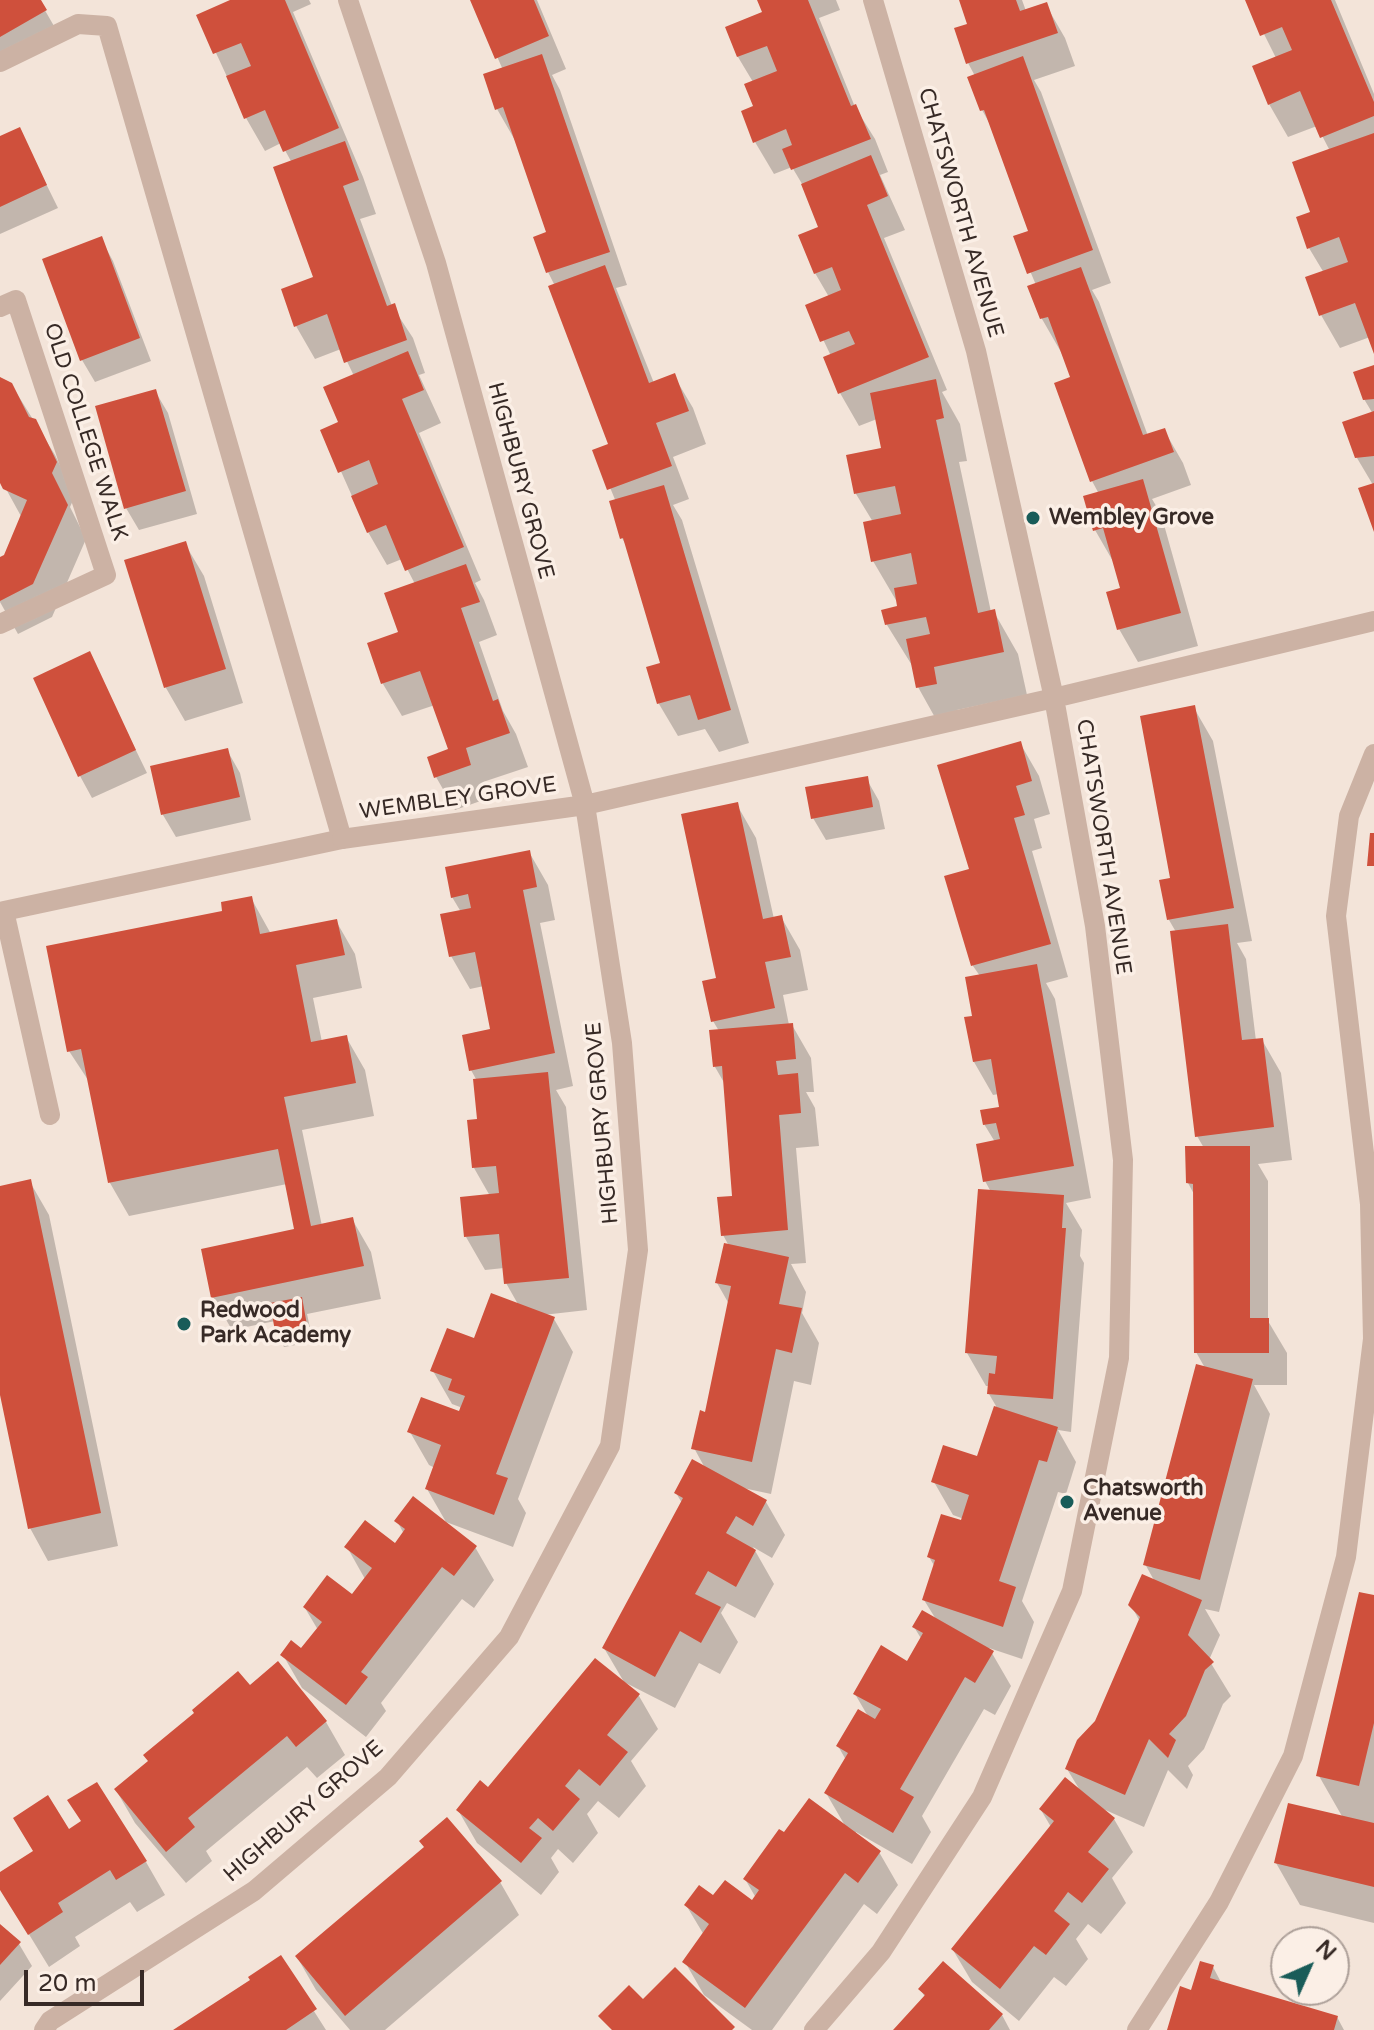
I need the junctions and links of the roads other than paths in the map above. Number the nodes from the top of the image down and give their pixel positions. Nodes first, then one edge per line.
1 (348, 0) edge
2 (873, 0) edge
3 (0, 62) edge
4 (0, 307) edge
5 (1374, 621) edge
6 (0, 624) edge
7 (1054, 698) junction
8 (1374, 754) edge
9 (585, 805) junction
10 (342, 839) junction
11 (50, 1115) dead end
12 (1373, 1339) edge
13 (44, 2030) edge
14 (814, 2030) edge
15 (1137, 2030) edge

1 - 9 street, HIGHBURY GROVE
2 - 7 street, CHATSWORTH AVENUE
3 - 10 street
4 - 6 street, OLD COLLEGE WALK
5 - 7 street, WEMBLEY GROVE
7 - 9 street, WEMBLEY GROVE
7 - 14 street, CHATSWORTH AVENUE
8 - 12 street
9 - 10 street, WEMBLEY GROVE
9 - 13 street, HIGHBURY GROVE
10 - 11 street, WEMBLEY GROVE
12 - 15 street

